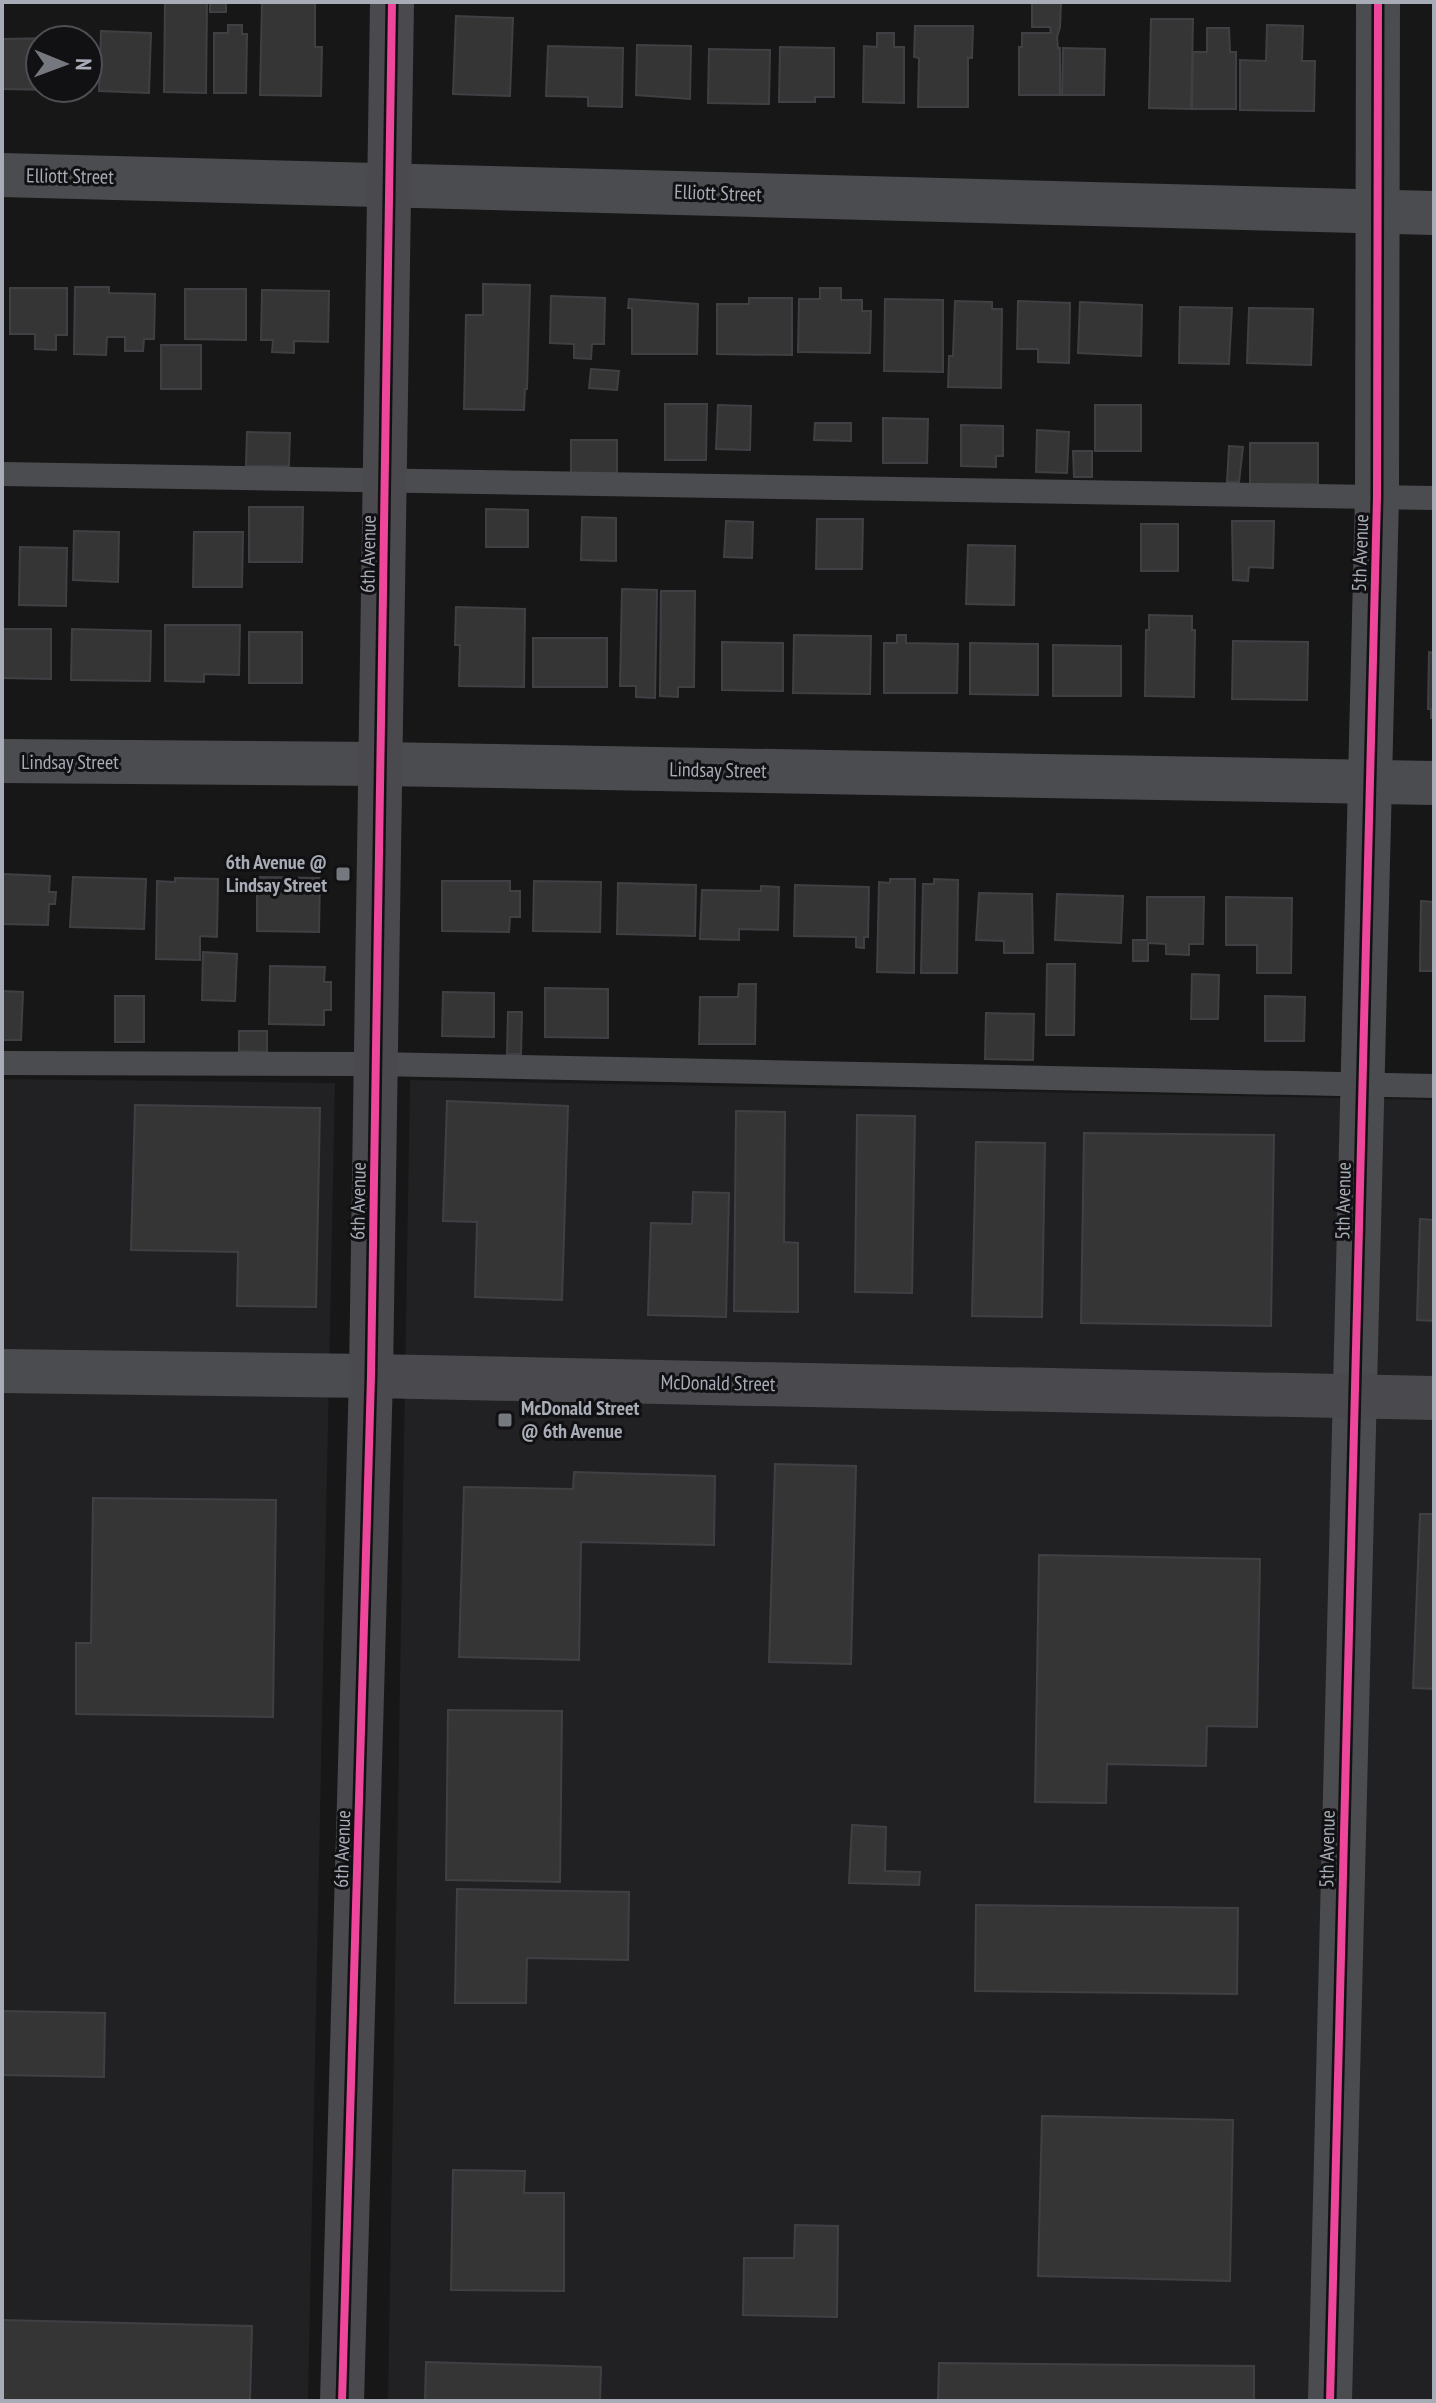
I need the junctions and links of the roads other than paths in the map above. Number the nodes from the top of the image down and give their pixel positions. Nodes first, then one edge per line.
1 (392, 2) edge
2 (1378, 2) edge
3 (2, 175) edge
4 (388, 184) junction
5 (1378, 212) junction
6 (1434, 213) edge
7 (2, 474) edge
8 (385, 481) junction
9 (1377, 497) junction
10 (1434, 498) edge
11 (2, 761) edge
12 (381, 764) junction
13 (1370, 782) junction
14 (1434, 783) edge
15 (2, 1063) edge
16 (377, 1064) junction
17 (1362, 1085) junction
18 (1434, 1086) edge
19 (2, 1371) edge
20 (371, 1376) junction
21 (1354, 1397) junction
22 (1434, 1398) edge
23 (342, 2401) edge
24 (1330, 2401) edge

1 - 4 street, 6th Avenue
2 - 5 street, 5th Avenue
3 - 4 street, Elliott Street
4 - 5 street, Elliott Street
4 - 8 street, 6th Avenue
5 - 6 street, Elliott Street
5 - 9 street, 5th Avenue
7 - 8 lane
8 - 9 lane
8 - 12 street, 6th Avenue
9 - 10 lane
9 - 13 street, 5th Avenue
11 - 12 street, Lindsay Street
12 - 13 street, Lindsay Street
12 - 16 street, 6th Avenue
13 - 14 street, Lindsay Street
13 - 17 street, 5th Avenue
15 - 16 lane
16 - 17 lane
16 - 20 street, 6th Avenue
17 - 18 lane
17 - 21 street, 5th Avenue
19 - 20 street, McDonald Street
20 - 21 street, McDonald Street
20 - 23 street, 6th Avenue
21 - 22 street, McDonald Street
21 - 24 street, 5th Avenue

